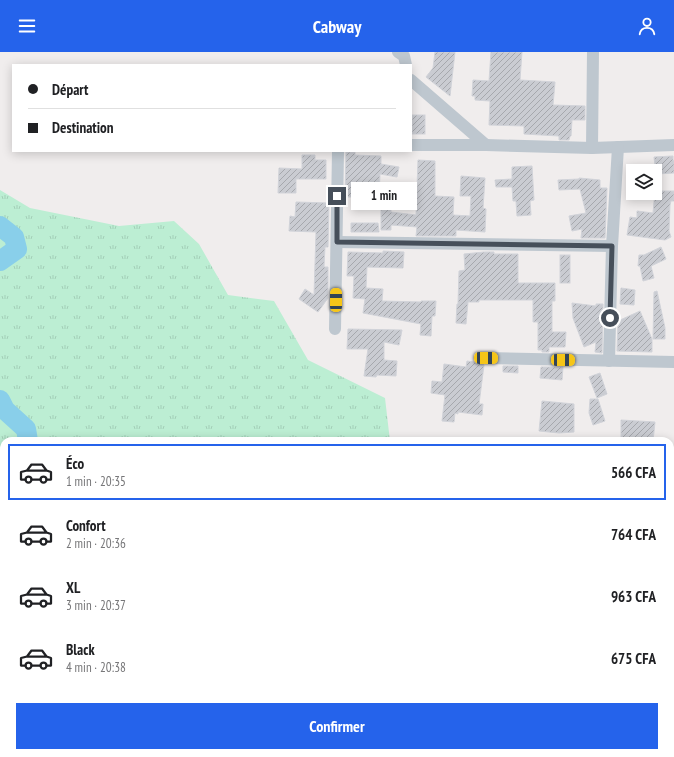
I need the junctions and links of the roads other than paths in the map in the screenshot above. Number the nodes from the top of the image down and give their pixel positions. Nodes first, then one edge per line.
1 (593, 52) edge
2 (412, 81) edge
3 (412, 145) edge
4 (486, 145) junction
5 (674, 145) edge
6 (618, 147) junction
7 (592, 148) junction
8 (338, 152) edge
9 (337, 242) junction
10 (612, 246) junction
11 (336, 329) dead end
12 (486, 358) dead end
13 (609, 361) junction
14 (674, 362) edge

1 - 7 street
2 - 4 street
3 - 4 street
4 - 7 street
5 - 6 street
6 - 7 street
6 - 10 street
8 - 9 street
9 - 10 street
9 - 11 street
10 - 13 street
12 - 13 street
13 - 14 street

